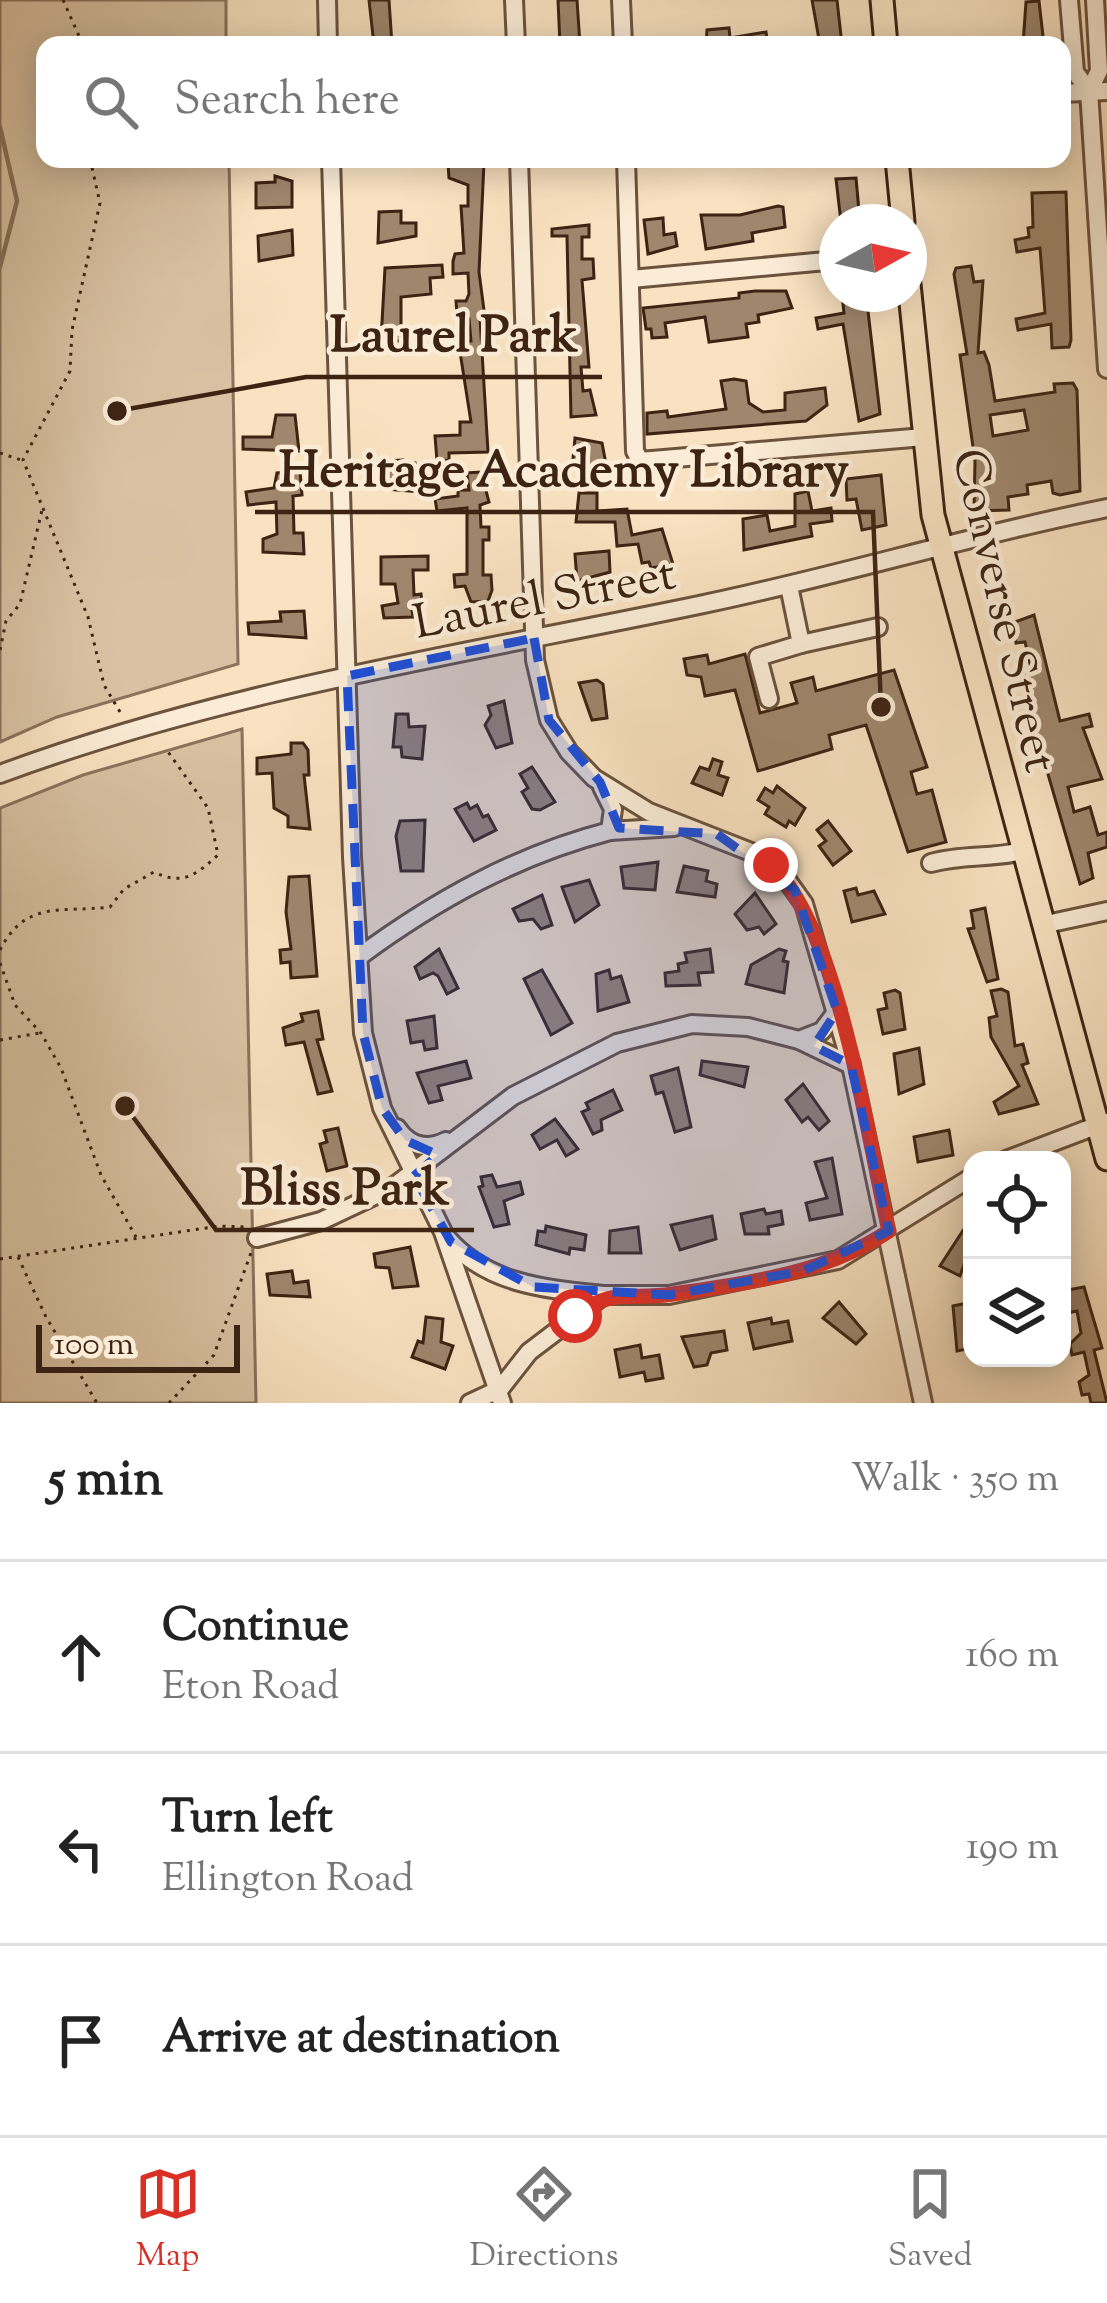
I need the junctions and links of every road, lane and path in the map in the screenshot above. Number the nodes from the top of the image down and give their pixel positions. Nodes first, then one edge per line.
1 (63, 0) edge
2 (327, 0) edge
3 (514, 0) edge
4 (621, 0) edge
5 (882, 0) edge
6 (1069, 0) edge
7 (1095, 0) edge
8 (79, 36) edge
9 (328, 36) edge
10 (516, 36) edge
11 (622, 36) edge
12 (885, 36) edge
13 (1098, 91) edge
14 (92, 168) edge
15 (332, 168) edge
16 (519, 168) edge
17 (626, 168) edge
18 (898, 168) edge
19 (901, 204) edge
20 (819, 262) edge
21 (631, 279) junction
22 (912, 312) edge
23 (1107, 369) edge
24 (924, 437) junction
25 (0, 453) edge
26 (23, 460) junction
27 (1107, 508) edge
28 (43, 509) junction
29 (940, 544) junction
30 (789, 586) junction
31 (878, 627) dead end
32 (534, 638) junction
33 (801, 644) junction
34 (0, 650) edge
35 (347, 676) junction
36 (769, 699) dead end
37 (129, 729) junction
38 (166, 749) dead end
39 (0, 774) edge
40 (600, 782) junction
41 (698, 829) junction
42 (610, 831) junction
43 (1022, 850) junction
44 (931, 862) dead end
45 (1107, 911) edge
46 (1042, 925) junction
47 (0, 950) edge
48 (360, 956) junction
49 (0, 963) edge
50 (837, 1011) junction
51 (41, 1033) junction
52 (0, 1040) edge
53 (799, 1040) junction
54 (851, 1066) junction
55 (382, 1108) junction
56 (1102, 1123) edge
57 (471, 1128) junction
58 (1029, 1151) edge
59 (1107, 1159) edge
60 (414, 1176) junction
61 (963, 1183) edge
62 (889, 1231) junction
63 (443, 1232) junction
64 (136, 1237) junction
65 (257, 1238) junction
66 (18, 1256) junction
67 (0, 1259) edge
68 (604, 1295) junction
69 (501, 1396) edge
70 (97, 1403) edge
71 (169, 1403) edge
72 (470, 1403) edge
73 (923, 1403) edge

1 - 8 path
2 - 9 street
3 - 10 street
4 - 11 street
5 - 12 main road
6 - 13 street
7 - 13 street
13 - 23 street
14 - 26 path
15 - 35 street
16 - 32 street
17 - 21 street
18 - 19 main road
20 - 21 street
21 - 24 street
22 - 24 main road, Converse Street
24 - 29 main road, Converse Street
25 - 26 path
26 - 28 path
27 - 29 street, Laurel Street
28 - 34 path
28 - 37 path
29 - 30 street, Laurel Street
29 - 43 main road, Converse Street
30 - 32 street, Laurel Street
30 - 33 street
31 - 33 street
32 - 35 street, Laurel Street
32 - 40 street
33 - 36 street
35 - 37 street, Laurel Street
35 - 48 street
37 - 39 street, Laurel Street
38 - 47 path
40 - 41 street
40 - 42 street
41 - 42 street
41 - 50 street
42 - 48 street
43 - 44 street
43 - 46 main road, Converse Street
45 - 46 street
46 - 56 main road, Converse Street
48 - 55 street
49 - 51 path
50 - 53 street
50 - 54 street
51 - 52 path
51 - 64 path
53 - 54 street
53 - 57 street
54 - 62 street
55 - 57 street
55 - 60 street
56 - 58 street
56 - 59 main road, Converse Street
57 - 60 street
60 - 63 street
60 - 65 street
61 - 62 street
62 - 68 street
62 - 73 street
63 - 68 street
63 - 69 street
64 - 65 path
64 - 66 path
65 - 71 path
66 - 67 path
66 - 70 path
68 - 69 street
69 - 72 street

